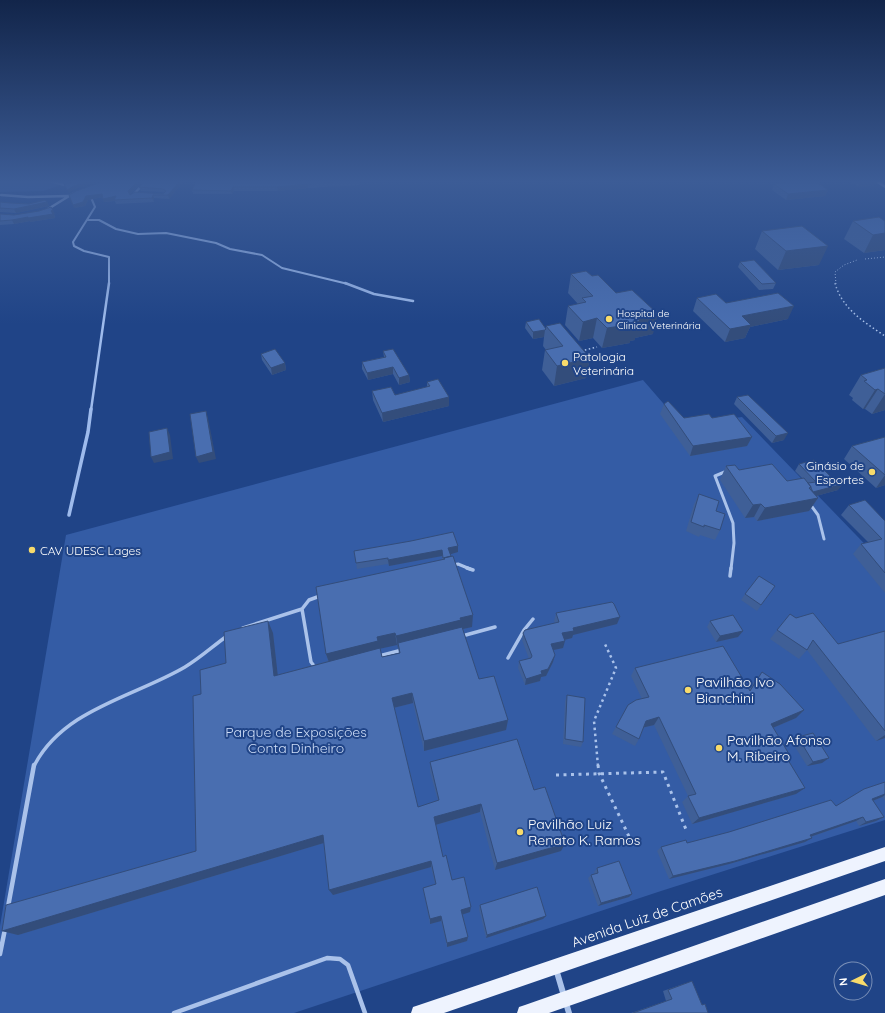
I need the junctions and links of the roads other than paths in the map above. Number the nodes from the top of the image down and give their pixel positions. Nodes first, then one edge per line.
1 (729, 471) edge
2 (809, 503) edge
3 (824, 539) dead end
4 (450, 565) edge
5 (473, 570) dead end
6 (730, 576) dead end
7 (327, 594) edge
8 (302, 608) junction
9 (533, 619) dead end
10 (495, 627) dead end
11 (236, 631) edge
12 (230, 633) edge
13 (458, 636) edge
14 (406, 650) edge
15 (376, 657) edge
16 (508, 658) dead end
17 (320, 668) edge
18 (885, 854) edge
19 (885, 887) edge
20 (7, 916) edge
21 (6, 923) edge
22 (0, 954) edge
23 (555, 967) junction
24 (567, 1006) edge
25 (174, 1013) edge
26 (365, 1013) edge
27 (419, 1013) edge
28 (525, 1013) edge

1 - 6 lane
2 - 3 lane
4 - 5 lane
7 - 8 lane
8 - 11 lane
8 - 17 lane
9 - 16 lane
10 - 13 lane
12 - 20 lane
14 - 15 lane
18 - 23 main road, Avenida Luiz de Camões
19 - 24 main road
21 - 22 lane
23 - 24 street
23 - 27 main road, Avenida Luiz de Camões
24 - 28 main road
25 - 26 lane

